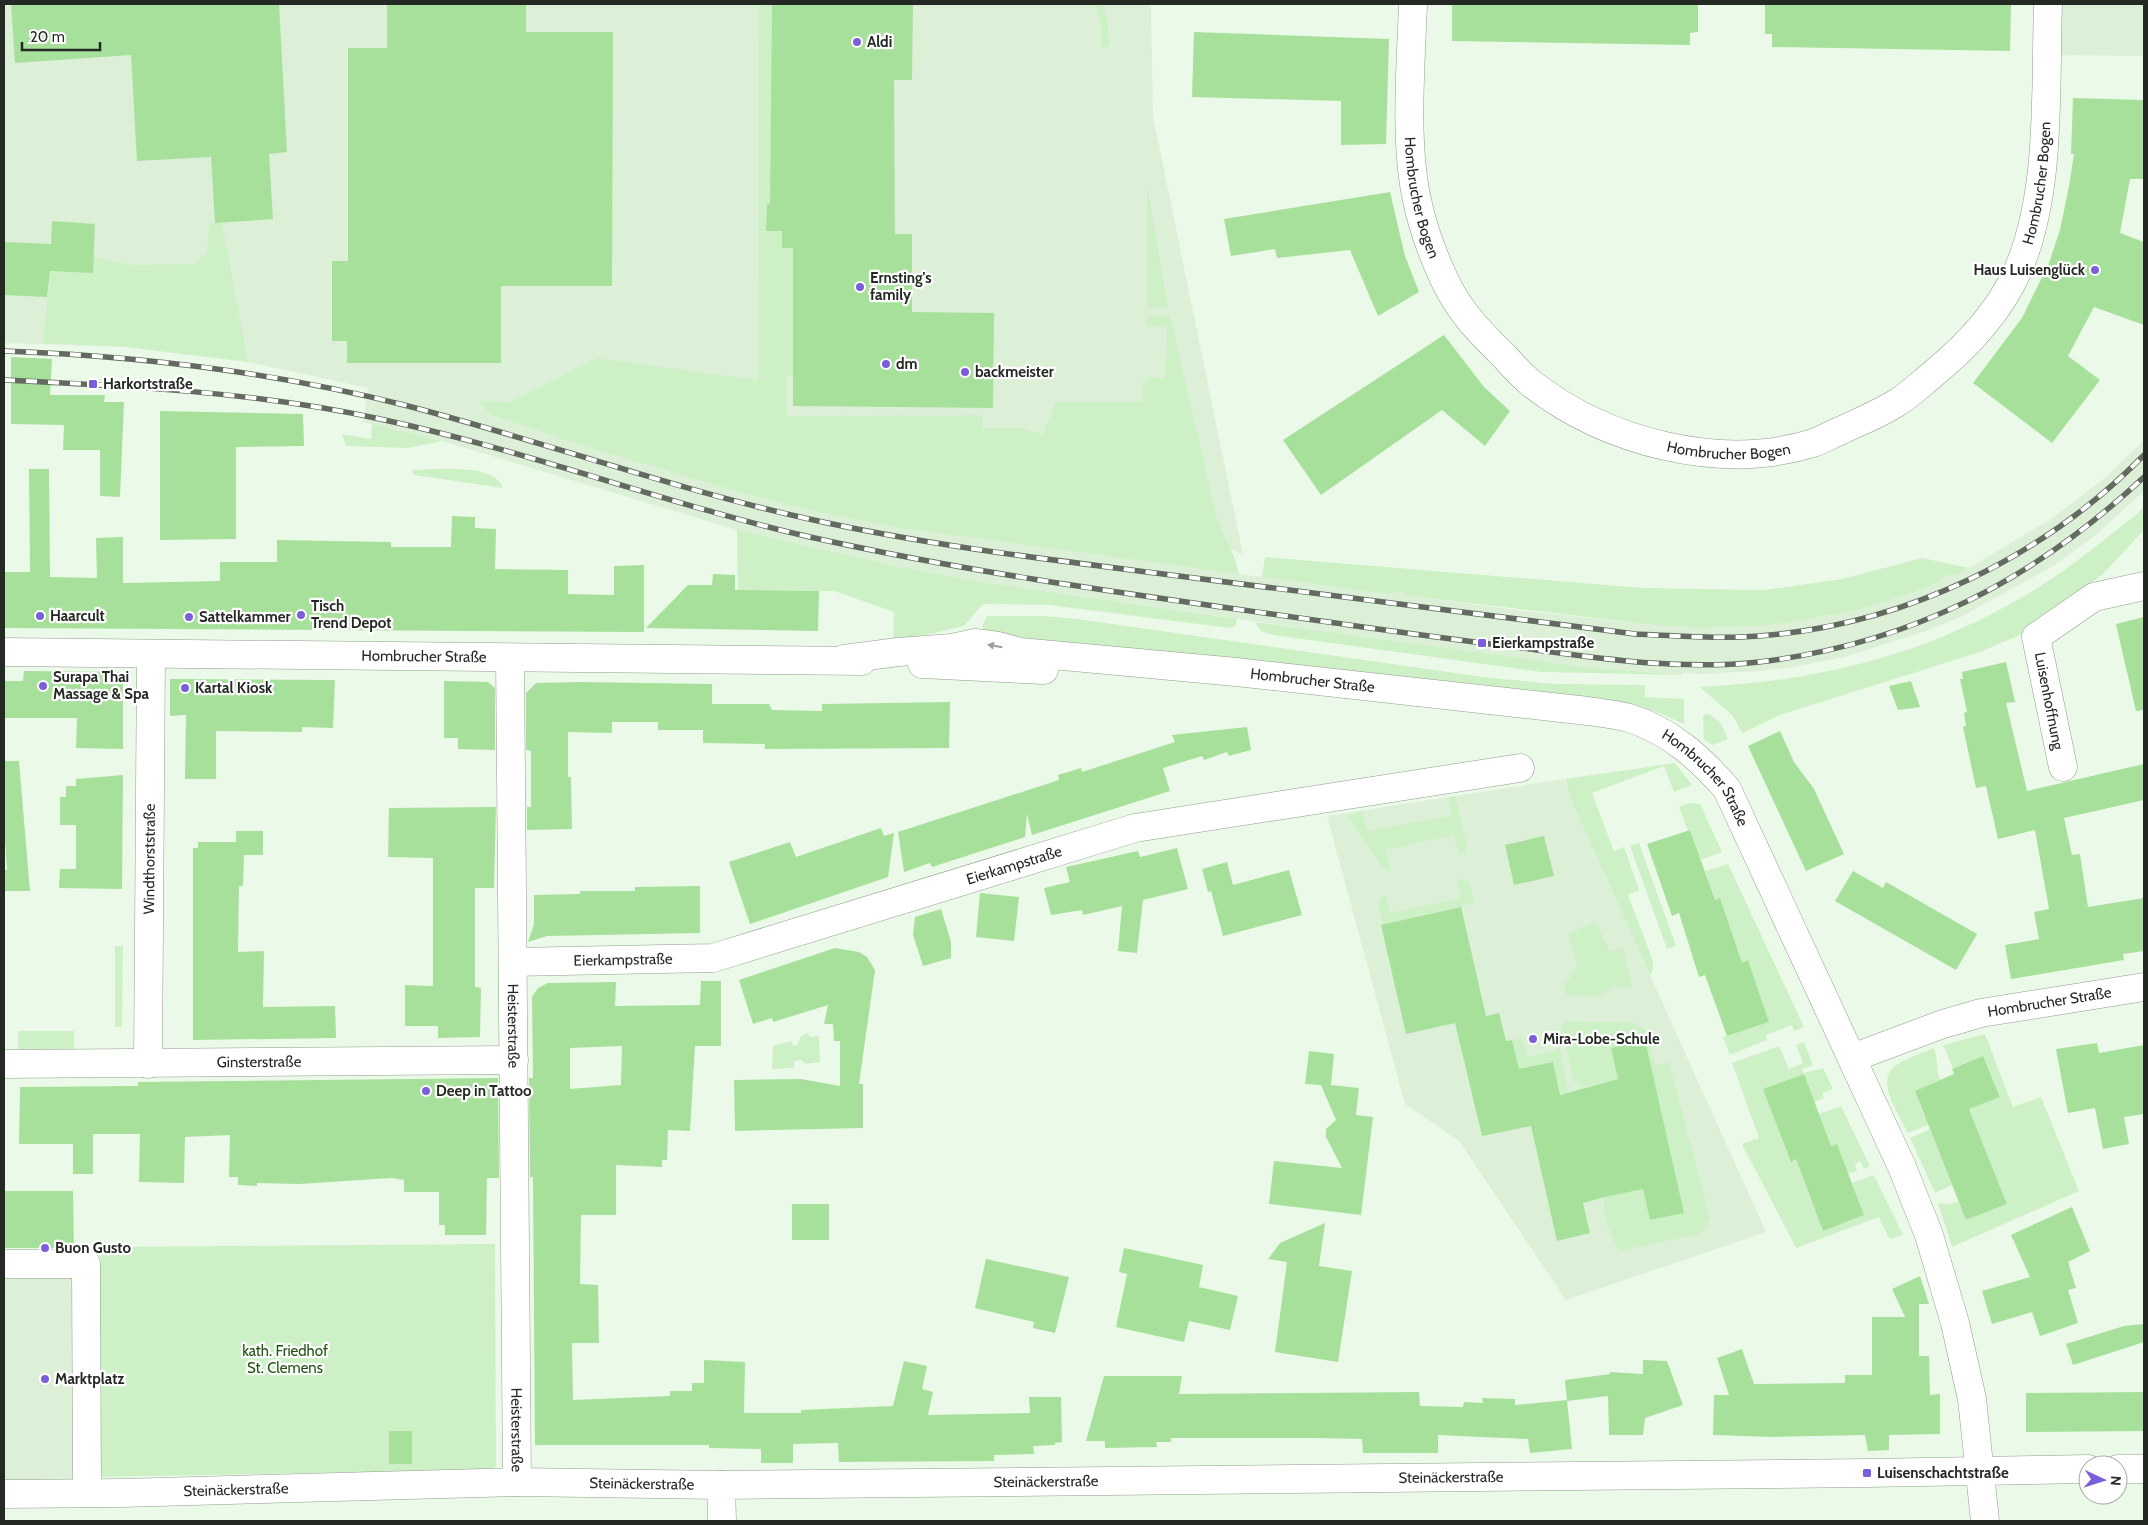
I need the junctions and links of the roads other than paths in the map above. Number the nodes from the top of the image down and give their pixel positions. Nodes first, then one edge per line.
1 (1413, 4) edge
2 (2048, 4) edge
3 (2144, 586) edge
4 (4, 652) edge
5 (151, 655) junction
6 (510, 658) junction
7 (1520, 768) dead end
8 (2063, 768) dead end
9 (512, 962) junction
10 (2144, 987) edge
11 (1852, 1058) junction
12 (4, 1064) edge
13 (148, 1064) junction
14 (514, 1073) junction
15 (4, 1264) edge
16 (2128, 1468) edge
17 (2144, 1468) edge
18 (2078, 1469) edge
19 (1978, 1472) junction
20 (517, 1482) junction
21 (721, 1485) junction
22 (87, 1493) junction
23 (4, 1494) edge
24 (722, 1521) edge
25 (1985, 1521) edge

1 - 2 street, Hombrucher Bogen
3 - 8 street, Luisenhoffnung
4 - 5 street, Hombrucher Straße
5 - 6 street, Hombrucher Straße
5 - 13 street, Windthorststraße
6 - 9 street, Heisterstraße
6 - 11 street, Hombrucher Straße
7 - 9 street, Eierkampstraße
9 - 14 street, Heisterstraße
10 - 11 street, Hombrucher Straße
11 - 19 street
12 - 13 street, Ginsterstraße
13 - 14 street, Ginsterstraße
14 - 20 street, Heisterstraße
15 - 22 street
16 - 17 street
18 - 19 street, Steinäckerstraße
19 - 21 street, Steinäckerstraße
19 - 25 street
20 - 21 street, Steinäckerstraße
20 - 22 street, Steinäckerstraße
21 - 24 street
22 - 23 street, Steinäckerstraße

